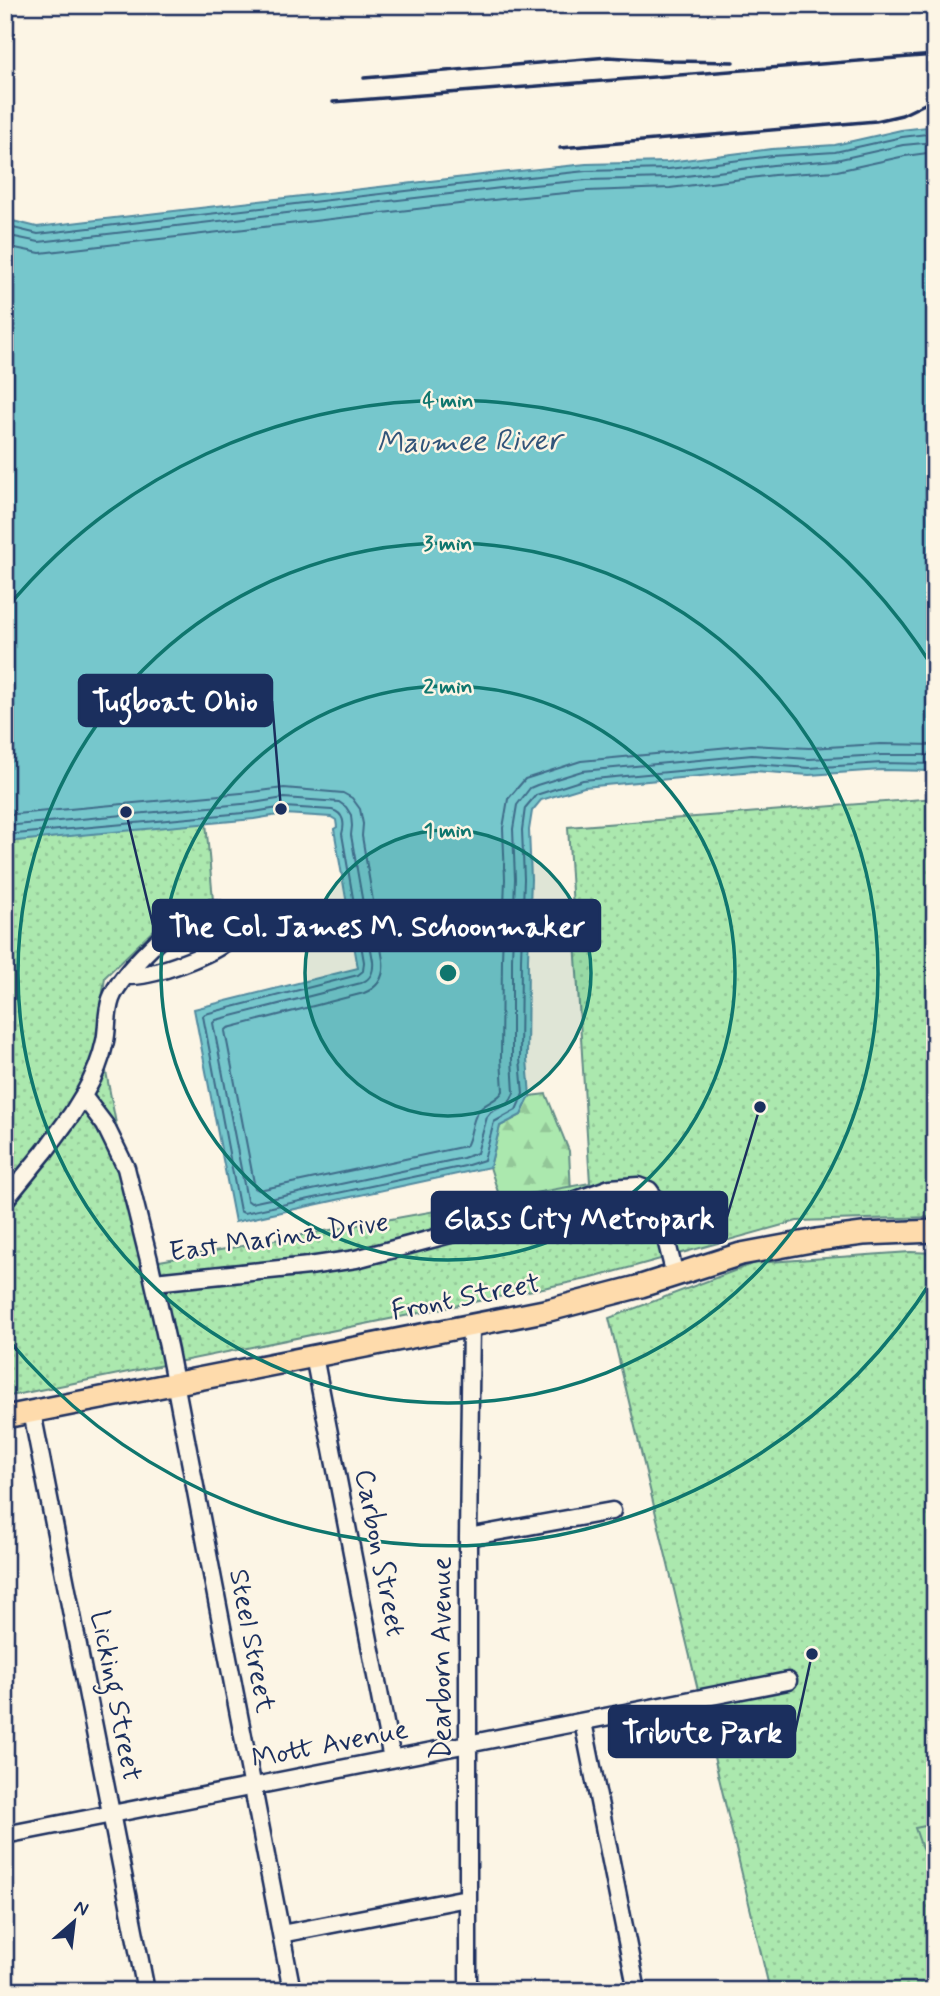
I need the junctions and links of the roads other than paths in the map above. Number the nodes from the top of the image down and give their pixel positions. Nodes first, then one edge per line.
1 (125, 976) junction
2 (83, 1096) junction
3 (5, 1200) edge
4 (935, 1231) edge
5 (675, 1275) junction
6 (154, 1282) junction
7 (471, 1325) junction
8 (314, 1356) junction
9 (174, 1385) junction
10 (32, 1412) junction
11 (5, 1417) edge
12 (612, 1511) dead end
13 (468, 1537) junction
14 (788, 1681) dead end
15 (583, 1722) junction
16 (469, 1744) junction
17 (392, 1759) junction
18 (253, 1786) junction
19 (111, 1814) junction
20 (5, 1835) edge
21 (467, 1898) junction
22 (281, 1934) junction
23 (146, 1991) edge
24 (292, 1991) edge
25 (468, 1991) edge
26 (637, 1991) edge

1 - 1 street
1 - 2 street
2 - 3 street
2 - 6 street, Steel Street
4 - 5 main road, Front Street
5 - 6 street, East Marina Drive
5 - 7 main road, Front Street
6 - 9 street, Steel Street
7 - 8 main road, Front Street
7 - 13 street, Dearborn Avenue
8 - 9 main road, Front Street
8 - 17 street, Carbon Street
9 - 10 main road, Front Street
9 - 18 street, Steel Street
10 - 11 main road, Front Street
10 - 19 street, Licking Street
12 - 13 street
13 - 16 street, Dearborn Avenue
14 - 15 street, Mott Avenue
15 - 16 street, Mott Avenue
15 - 26 street
16 - 17 street, Mott Avenue
16 - 21 street, Dearborn Avenue
17 - 18 street, Mott Avenue
18 - 19 street, Mott Avenue
18 - 22 street, Steel Street
19 - 20 street, Mott Avenue
19 - 23 street, Licking Street
21 - 22 street
21 - 25 street, Dearborn Avenue
22 - 24 street, Steel Street

